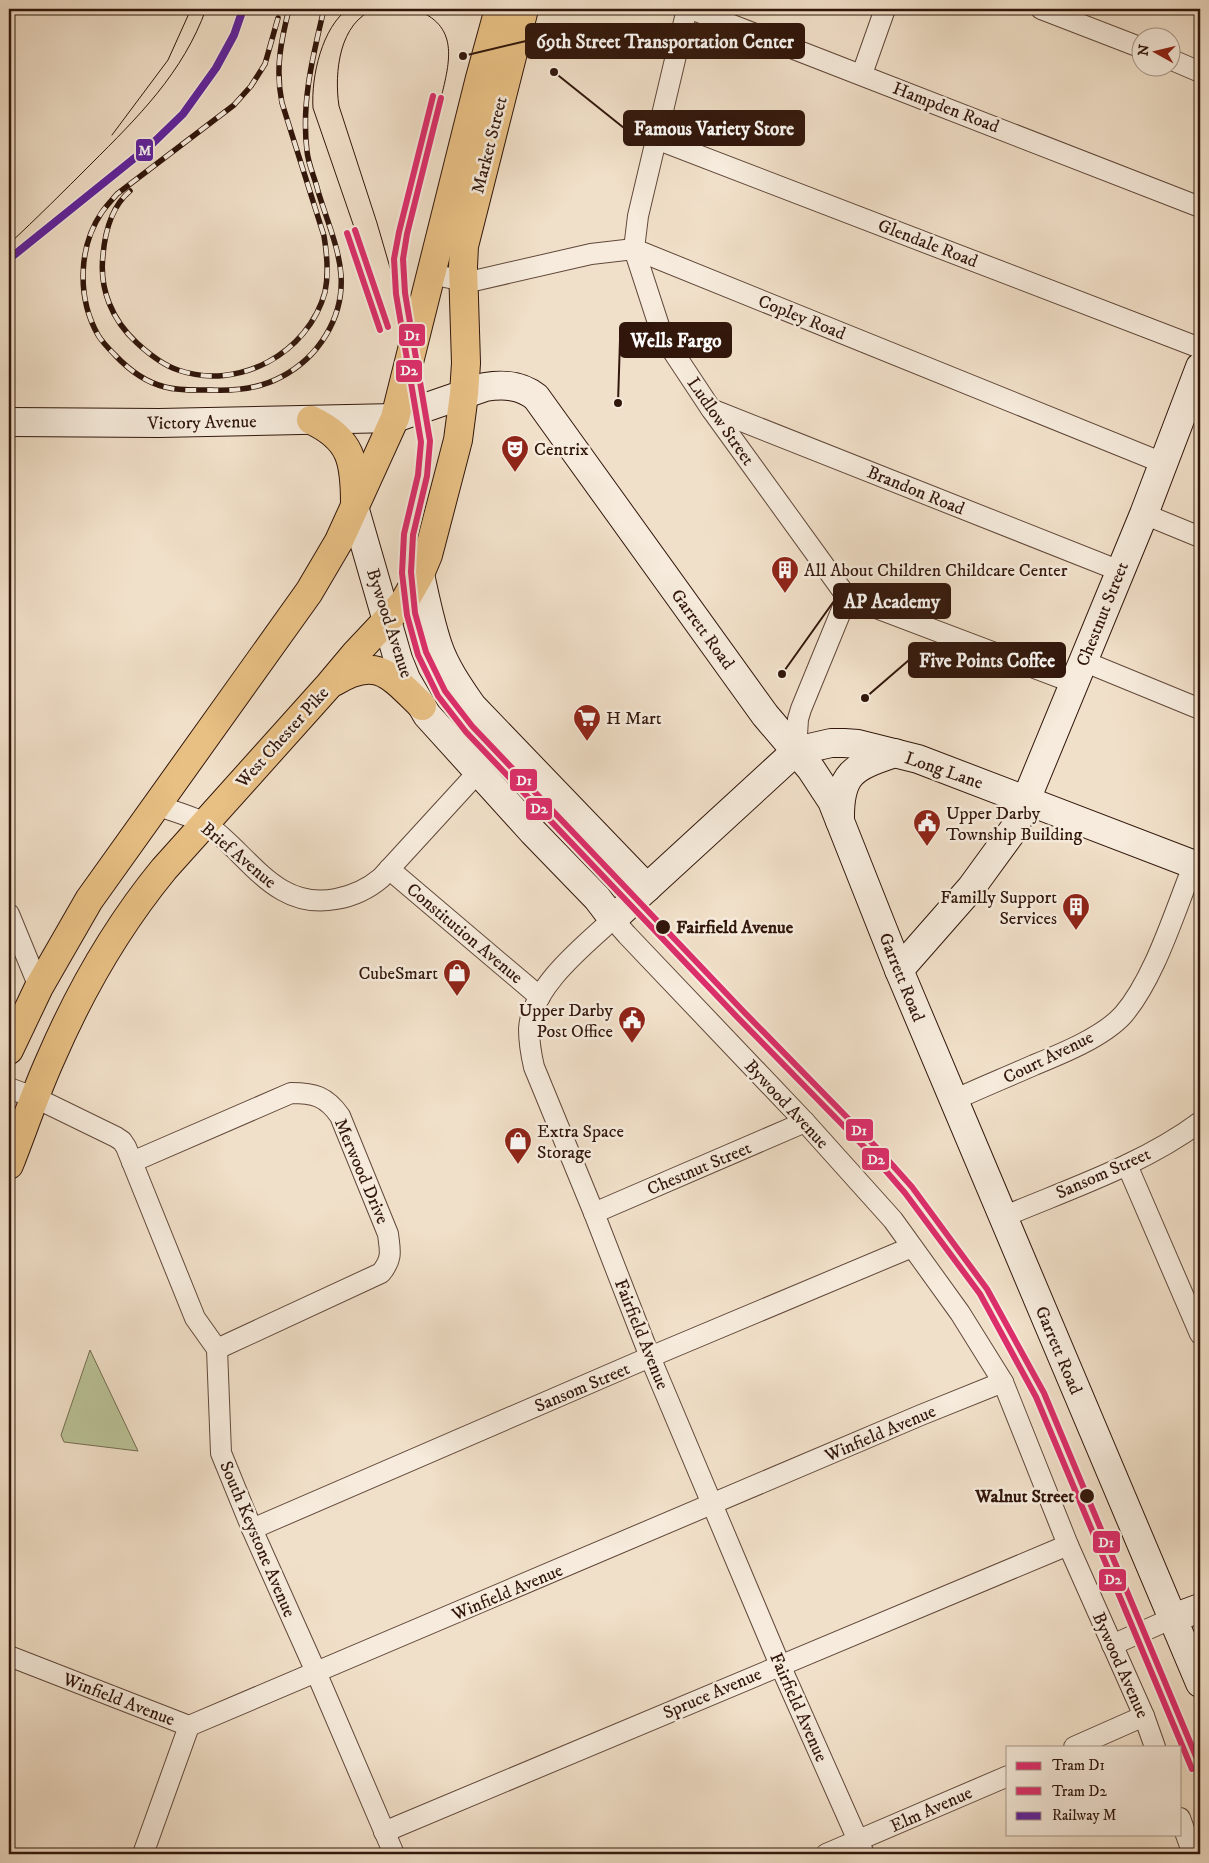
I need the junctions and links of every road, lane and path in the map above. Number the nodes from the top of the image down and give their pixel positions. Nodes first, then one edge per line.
1 (499, 9) edge
2 (524, 9) edge
3 (687, 9) edge
4 (691, 9) edge
5 (885, 9) edge
6 (1041, 9) edge
7 (1132, 44) edge
8 (1182, 64) edge
9 (1200, 72) edge
10 (862, 74) junction
11 (656, 139) junction
12 (1200, 208) edge
13 (634, 249) junction
14 (431, 274) junction
15 (463, 281) junction
16 (1200, 348) edge
17 (1200, 367) edge
18 (464, 394) junction
19 (711, 409) junction
20 (395, 418) junction
21 (311, 420) junction
22 (9, 422) edge
23 (1163, 463) junction
24 (355, 510) junction
25 (1144, 514) junction
26 (1200, 537) edge
27 (1120, 571) junction
28 (420, 574) junction
29 (848, 597) junction
30 (387, 620) junction
31 (1078, 672) junction
32 (330, 684) junction
33 (422, 706) junction
34 (1200, 709) edge
35 (796, 751) junction
36 (894, 752) junction
37 (479, 771) junction
38 (1028, 800) junction
39 (156, 805) junction
40 (840, 821) junction
41 (205, 823) junction
42 (1197, 865) edge
43 (389, 869) junction
44 (646, 888) junction
45 (9, 914) edge
46 (614, 919) junction
47 (899, 970) junction
48 (38, 986) junction
49 (540, 996) junction
50 (9, 1050) edge
51 (9, 1088) edge
52 (36, 1098) junction
53 (954, 1100) junction
54 (805, 1122) junction
55 (1200, 1122) edge
56 (132, 1162) junction
57 (9, 1165) edge
58 (1127, 1165) junction
59 (594, 1213) junction
60 (1003, 1217) junction
61 (912, 1246) junction
62 (1195, 1304) edge
63 (1200, 1334) edge
64 (216, 1349) junction
65 (650, 1357) junction
66 (1003, 1382) junction
67 (714, 1505) junction
68 (252, 1529) junction
69 (1068, 1545) junction
70 (1200, 1608) edge
71 (1173, 1618) junction
72 (1112, 1644) junction
73 (9, 1656) edge
74 (780, 1665) junction
75 (316, 1672) junction
76 (1200, 1683) edge
77 (1144, 1716) junction
78 (189, 1726) junction
79 (1076, 1746) edge
80 (1155, 1746) edge
81 (1006, 1777) edge
82 (1182, 1824) edge
83 (384, 1832) junction
84 (861, 1848) edge
85 (143, 1854) edge
86 (394, 1854) edge
87 (826, 1854) edge
88 (1193, 1854) edge

1 - 14 main road, Market Street
2 - 15 main road, Market Street
3 - 11 street, Ludlow Street
4 - 10 street, Hampden Road
5 - 10 street
6 - 7 street
8 - 9 street
10 - 12 street, Hampden Road
11 - 13 street, Ludlow Street
11 - 16 street, Glendale Road
13 - 15 street, Copley Road
13 - 19 street, Ludlow Street
13 - 23 street, Copley Road
14 - 15 street, Copley Road
14 - 20 main road
15 - 18 main road, West Chester Pike
17 - 23 street, Chestnut Street
18 - 20 street, Garrett Road
18 - 28 main road, West Chester Pike
18 - 35 street, Garrett Road
19 - 27 street, Brandon Road
19 - 29 street, Ludlow Street
20 - 21 street, Victory Avenue
20 - 24 main road
21 - 22 street, Victory Avenue
21 - 24 main road
23 - 25 street, Chestnut Street
24 - 30 street, Bywood Avenue
24 - 39 main road
25 - 26 street
25 - 27 street, Chestnut Street
27 - 31 street, Chestnut Street
28 - 30 main road, West Chester Pike
28 - 44 street
29 - 31 street
29 - 35 street
30 - 32 main road, West Chester Pike
30 - 33 street, Bywood Avenue
31 - 34 street
31 - 38 street, Chestnut Street
32 - 33 main road
32 - 41 main road, West Chester Pike
33 - 37 street, Bywood Avenue
35 - 36 street, Long Lane
35 - 40 street, Garrett Road
35 - 44 street, Fairfield Avenue
36 - 38 street, Long Lane
36 - 40 street
37 - 43 street, Brief Avenue
37 - 46 street, Bywood Avenue
38 - 42 street, Long Lane
38 - 47 street, Chestnut Street
39 - 41 street, Brief Avenue
39 - 48 main road
40 - 47 street, Garrett Road
41 - 43 street, Brief Avenue
41 - 52 main road, West Chester Pike
42 - 53 street, Court Avenue
43 - 49 street, Constitution Avenue
44 - 46 street, Fairfield Avenue
45 - 48 street
46 - 49 street, Fairfield Avenue
46 - 54 street, Bywood Avenue
47 - 53 street, Garrett Road
48 - 50 main road
49 - 59 street, Fairfield Avenue
51 - 52 street
52 - 56 street
52 - 57 main road, West Chester Pike
53 - 60 street, Garrett Road
54 - 59 street, Chestnut Street
54 - 61 street, Bywood Avenue
55 - 58 street, Sansom Street
56 - 64 street
56 - 64 street, Merwood Drive
58 - 60 street, Sansom Street
58 - 62 street
59 - 65 street, Fairfield Avenue
60 - 71 street, Garrett Road
61 - 65 street, Sansom Street
61 - 66 street, Bywood Avenue
62 - 63 street
64 - 68 street, South Keystone Avenue
65 - 67 street, Fairfield Avenue
65 - 68 street, Sansom Street
66 - 67 street, Winfield Avenue
66 - 69 street, Bywood Avenue
67 - 74 street, Fairfield Avenue
67 - 75 street, Winfield Avenue
68 - 75 street, South Keystone Avenue
69 - 72 street, Bywood Avenue
69 - 74 street, Spruce Avenue
70 - 71 street
71 - 72 street
71 - 76 street, Garrett Road
72 - 77 street, Bywood Avenue
73 - 78 street, Winfield Avenue
74 - 83 street, Spruce Avenue
74 - 84 street, Fairfield Avenue
75 - 78 street, Winfield Avenue
75 - 83 street, South Keystone Avenue
77 - 79 street
77 - 80 street, Bywood Avenue
78 - 85 street
81 - 84 street, Elm Avenue
82 - 88 street
83 - 86 street, South Keystone Avenue
84 - 87 street, Elm Avenue

